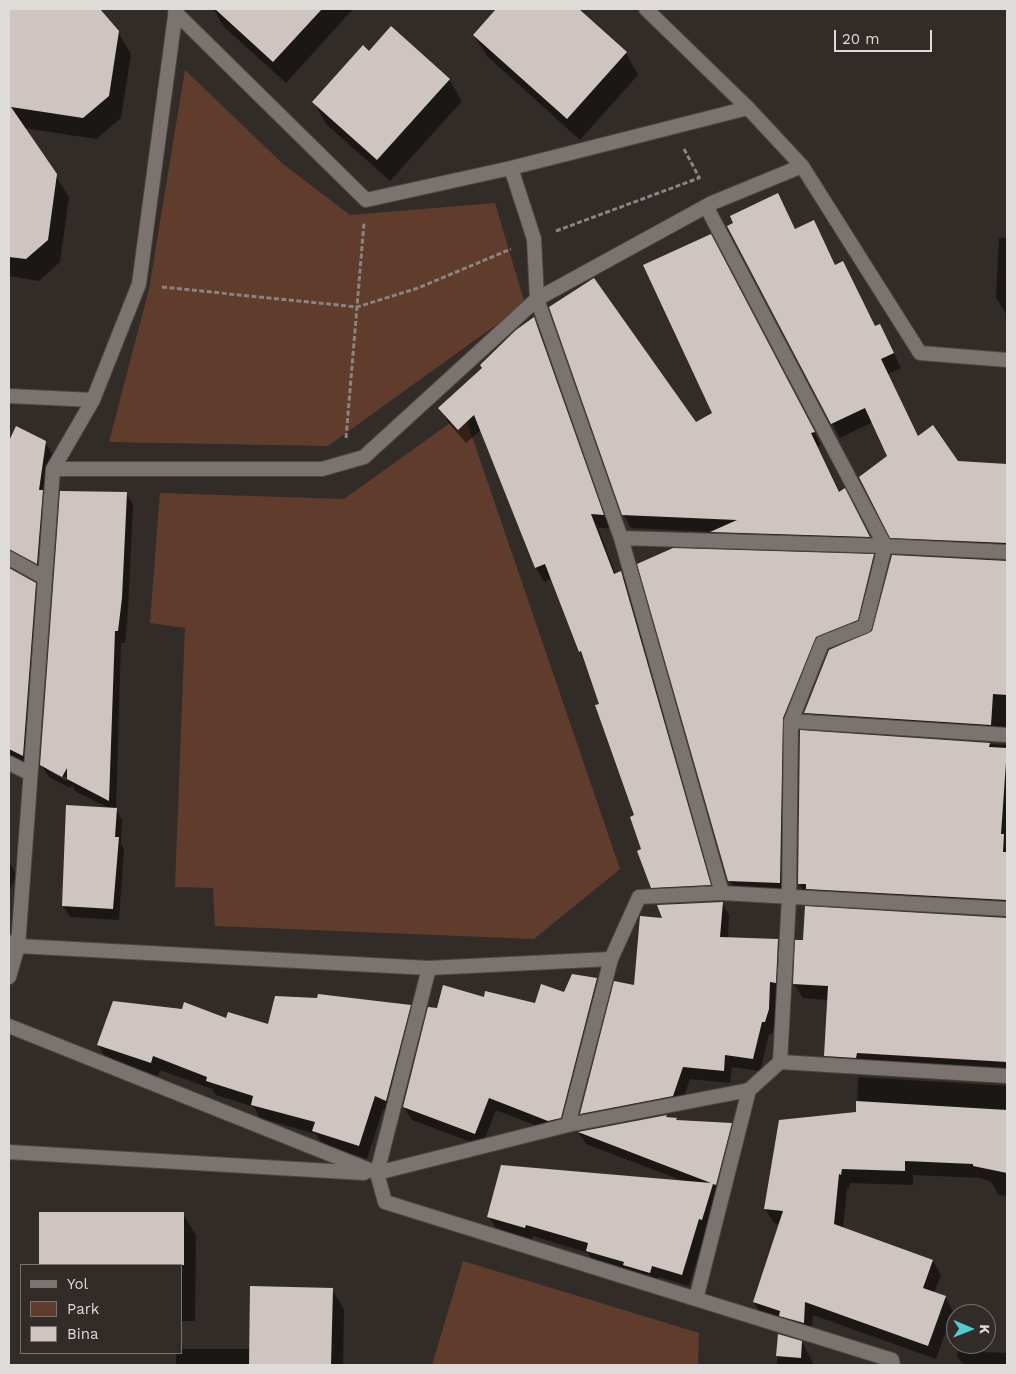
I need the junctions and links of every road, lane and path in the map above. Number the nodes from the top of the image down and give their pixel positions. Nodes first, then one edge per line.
1 (646, 9) edge
2 (176, 10) edge
3 (748, 108) junction
4 (673, 129) junction
5 (802, 166) junction
6 (511, 168) junction
7 (699, 178) junction
8 (366, 200) junction
9 (709, 204) junction
10 (534, 239) junction
11 (139, 284) junction
12 (537, 299) junction
13 (357, 307) junction
14 (1007, 360) edge
15 (9, 396) edge
16 (93, 400) junction
17 (344, 462) junction
18 (53, 469) junction
19 (621, 538) junction
20 (885, 546) junction
21 (1007, 552) edge
22 (9, 558) edge
23 (46, 578) junction
24 (791, 721) junction
25 (1007, 735) edge
26 (9, 763) edge
27 (29, 773) junction
28 (722, 893) junction
29 (789, 898) junction
30 (1007, 909) edge
31 (13, 944) edge
32 (611, 959) junction
33 (429, 968) junction
34 (9, 977) edge
35 (9, 1026) edge
36 (780, 1062) junction
37 (1007, 1076) edge
38 (749, 1090) junction
39 (568, 1125) junction
40 (9, 1152) edge
41 (377, 1173) junction
42 (696, 1299) junction
43 (893, 1365) edge

1 - 3 street
2 - 8 street
2 - 11 street
3 - 4 street
3 - 5 street
4 - 6 street
4 - 7 path
5 - 9 street
5 - 14 street
6 - 8 street
6 - 10 street
7 - 9 path
7 - 10 path
8 - 13 path
9 - 12 street
9 - 20 street
10 - 12 street
10 - 13 path
11 - 13 path
11 - 16 street
12 - 17 street
12 - 19 street
13 - 17 path
15 - 16 street
16 - 18 street
17 - 18 street
18 - 23 street
19 - 20 street
19 - 28 street
20 - 21 street
20 - 24 street
22 - 23 street
23 - 27 street
24 - 25 street
24 - 29 street
26 - 27 street
27 - 31 street
28 - 29 street
28 - 32 street
29 - 30 street
29 - 36 street
31 - 33 street
31 - 34 street
32 - 33 street
32 - 39 street
33 - 41 street
35 - 41 street
36 - 37 street
36 - 38 street
38 - 39 street
38 - 42 street
39 - 41 street
40 - 41 street
41 - 42 street
42 - 43 street

